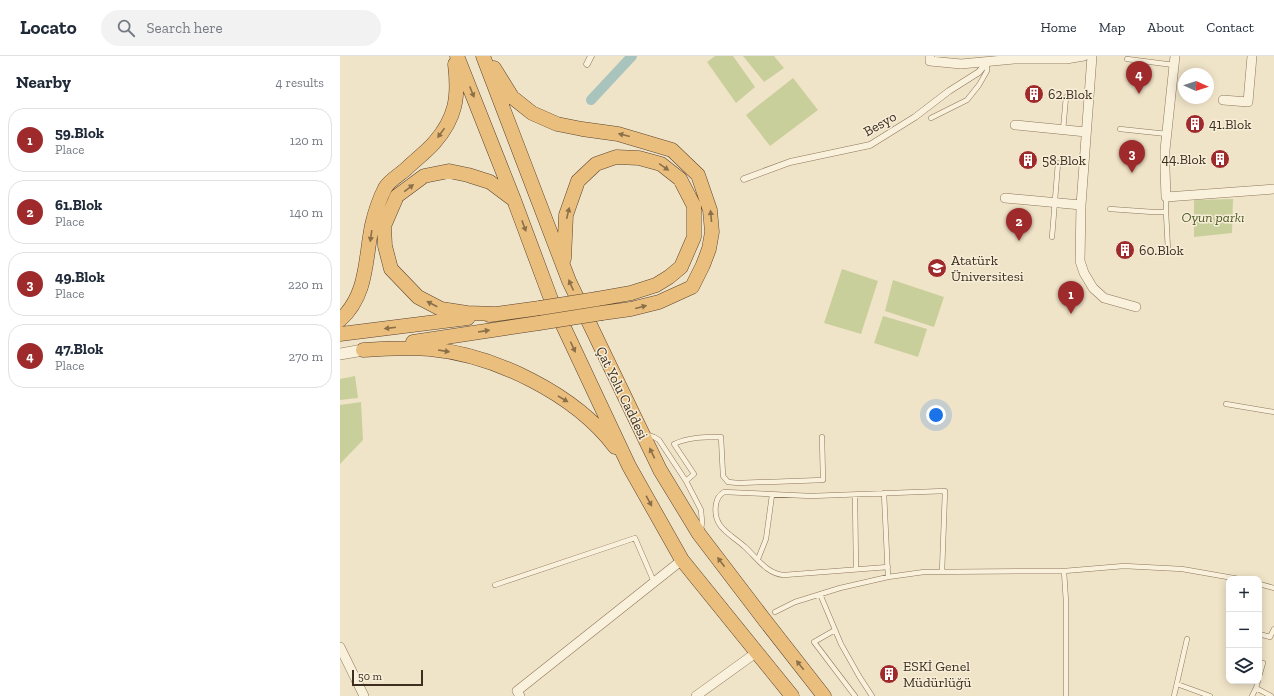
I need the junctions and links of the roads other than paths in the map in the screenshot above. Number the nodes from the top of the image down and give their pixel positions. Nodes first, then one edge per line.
1 (454, 56) edge
2 (457, 56) edge
3 (483, 56) edge
4 (487, 56) edge
5 (591, 56) edge
6 (930, 56) edge
7 (1084, 56) edge
8 (1092, 56) edge
9 (1252, 56) edge
10 (1006, 58) edge
11 (1127, 59) dead end
12 (1175, 60) edge
13 (987, 62) junction
14 (587, 64) dead end
15 (1066, 97) dead end
16 (1224, 100) dead end
17 (931, 118) dead end
18 (1015, 125) dead end
19 (1120, 129) dead end
20 (1063, 130) junction
21 (1086, 132) junction
22 (1166, 134) junction
23 (1058, 163) dead end
24 (744, 179) dead end
25 (1274, 189) edge
26 (1166, 197) junction
27 (1005, 198) dead end
28 (514, 200) junction
29 (1055, 203) junction
30 (1080, 206) junction
31 (1110, 209) dead end
32 (1166, 212) junction
33 (1052, 237) dead end
34 (1168, 250) dead end
35 (564, 266) junction
36 (1136, 307) dead end
37 (497, 314) junction
38 (340, 320) edge
39 (340, 334) edge
40 (363, 350) junction
41 (340, 354) edge
42 (1226, 404) dead end
43 (1274, 412) edge
44 (642, 434) junction
45 (822, 437) dead end
46 (629, 466) junction
47 (686, 481) junction
48 (884, 493) junction
49 (772, 495) junction
50 (855, 495) junction
51 (700, 534) junction
52 (758, 559) junction
53 (682, 560) junction
54 (888, 567) junction
55 (856, 569) junction
56 (1064, 571) junction
57 (942, 572) junction
58 (888, 577) junction
59 (1226, 577) edge
60 (654, 582) junction
61 (495, 585) dead end
62 (1262, 585) edge
63 (1274, 588) edge
64 (820, 594) junction
65 (775, 612) dead end
66 (1274, 629) edge
67 (835, 630) junction
68 (1262, 635) edge
69 (1187, 639) dead end
70 (340, 647) edge
71 (757, 652) junction
72 (1263, 663) dead end
73 (1262, 666) edge
74 (1177, 684) junction
75 (1257, 684) edge
76 (1256, 688) junction
77 (364, 696) edge
78 (520, 696) edge
79 (696, 696) edge
80 (792, 696) edge
81 (824, 696) edge
82 (854, 696) edge
83 (872, 696) edge
84 (1066, 696) edge
85 (1174, 696) edge
86 (1210, 696) edge
87 (1252, 696) edge
88 (1271, 696) edge

1 -> 38 highway
2 -> 28 highway, Çat Yolu Caddesi
3 - 35 highway, Çat Yolu Caddesi
40 -> 4 highway, bridge
5 - 14 street
6 - 13 street
7 - 10 street
8 - 21 street
9 - 16 street
10 - 13 street
11 - 12 lane
12 - 22 street
13 - 17 lane
13 - 24 street, Besyo
15 - 20 lane
18 - 20 street
19 - 22 lane
20 - 21 street
21 - 30 street
22 - 26 street
23 - 29 lane
25 - 26 street
26 - 32 lane
27 - 29 street
37 -> 28 highway
28 -> 46 highway, Çat Yolu Caddesi
29 - 30 street
29 - 33 lane
30 - 36 street
31 - 32 lane
32 - 34 lane
35 -> 37 highway, bridge
44 -> 35 highway, Çat Yolu Caddesi
37 -> 39 highway
40 - 41 street
40 -> 46 highway
42 - 43 lane
44 - 47 lane
51 -> 44 highway, Çat Yolu Caddesi
45 - 47 lane
46 -> 53 highway, Çat Yolu Caddesi
47 - 51 lane
48 - 50 lane
48 - 54 lane
48 - 57 lane
49 - 50 lane
49 - 52 lane
49 - 52 lane
50 - 55 lane
81 -> 51 highway, Çat Yolu Caddesi
52 - 55 lane
53 - 60 street
53 - 71 highway, Çat Yolu Caddesi
54 - 55 lane
54 - 58 lane
56 - 57 lane
56 - 59 lane
56 - 84 lane
57 - 58 lane
58 - 64 lane
60 - 61 lane
60 - 78 street
62 - 63 lane
64 - 65 lane
64 - 67 lane
66 - 68 lane
67 - 82 lane
67 - 83 lane
69 - 74 lane
70 - 77 street
71 - 79 street
71 - 80 highway, Çat Yolu Caddesi
72 - 73 lane
74 - 85 lane
74 - 86 lane
75 - 76 lane
76 - 87 lane
76 - 88 lane

